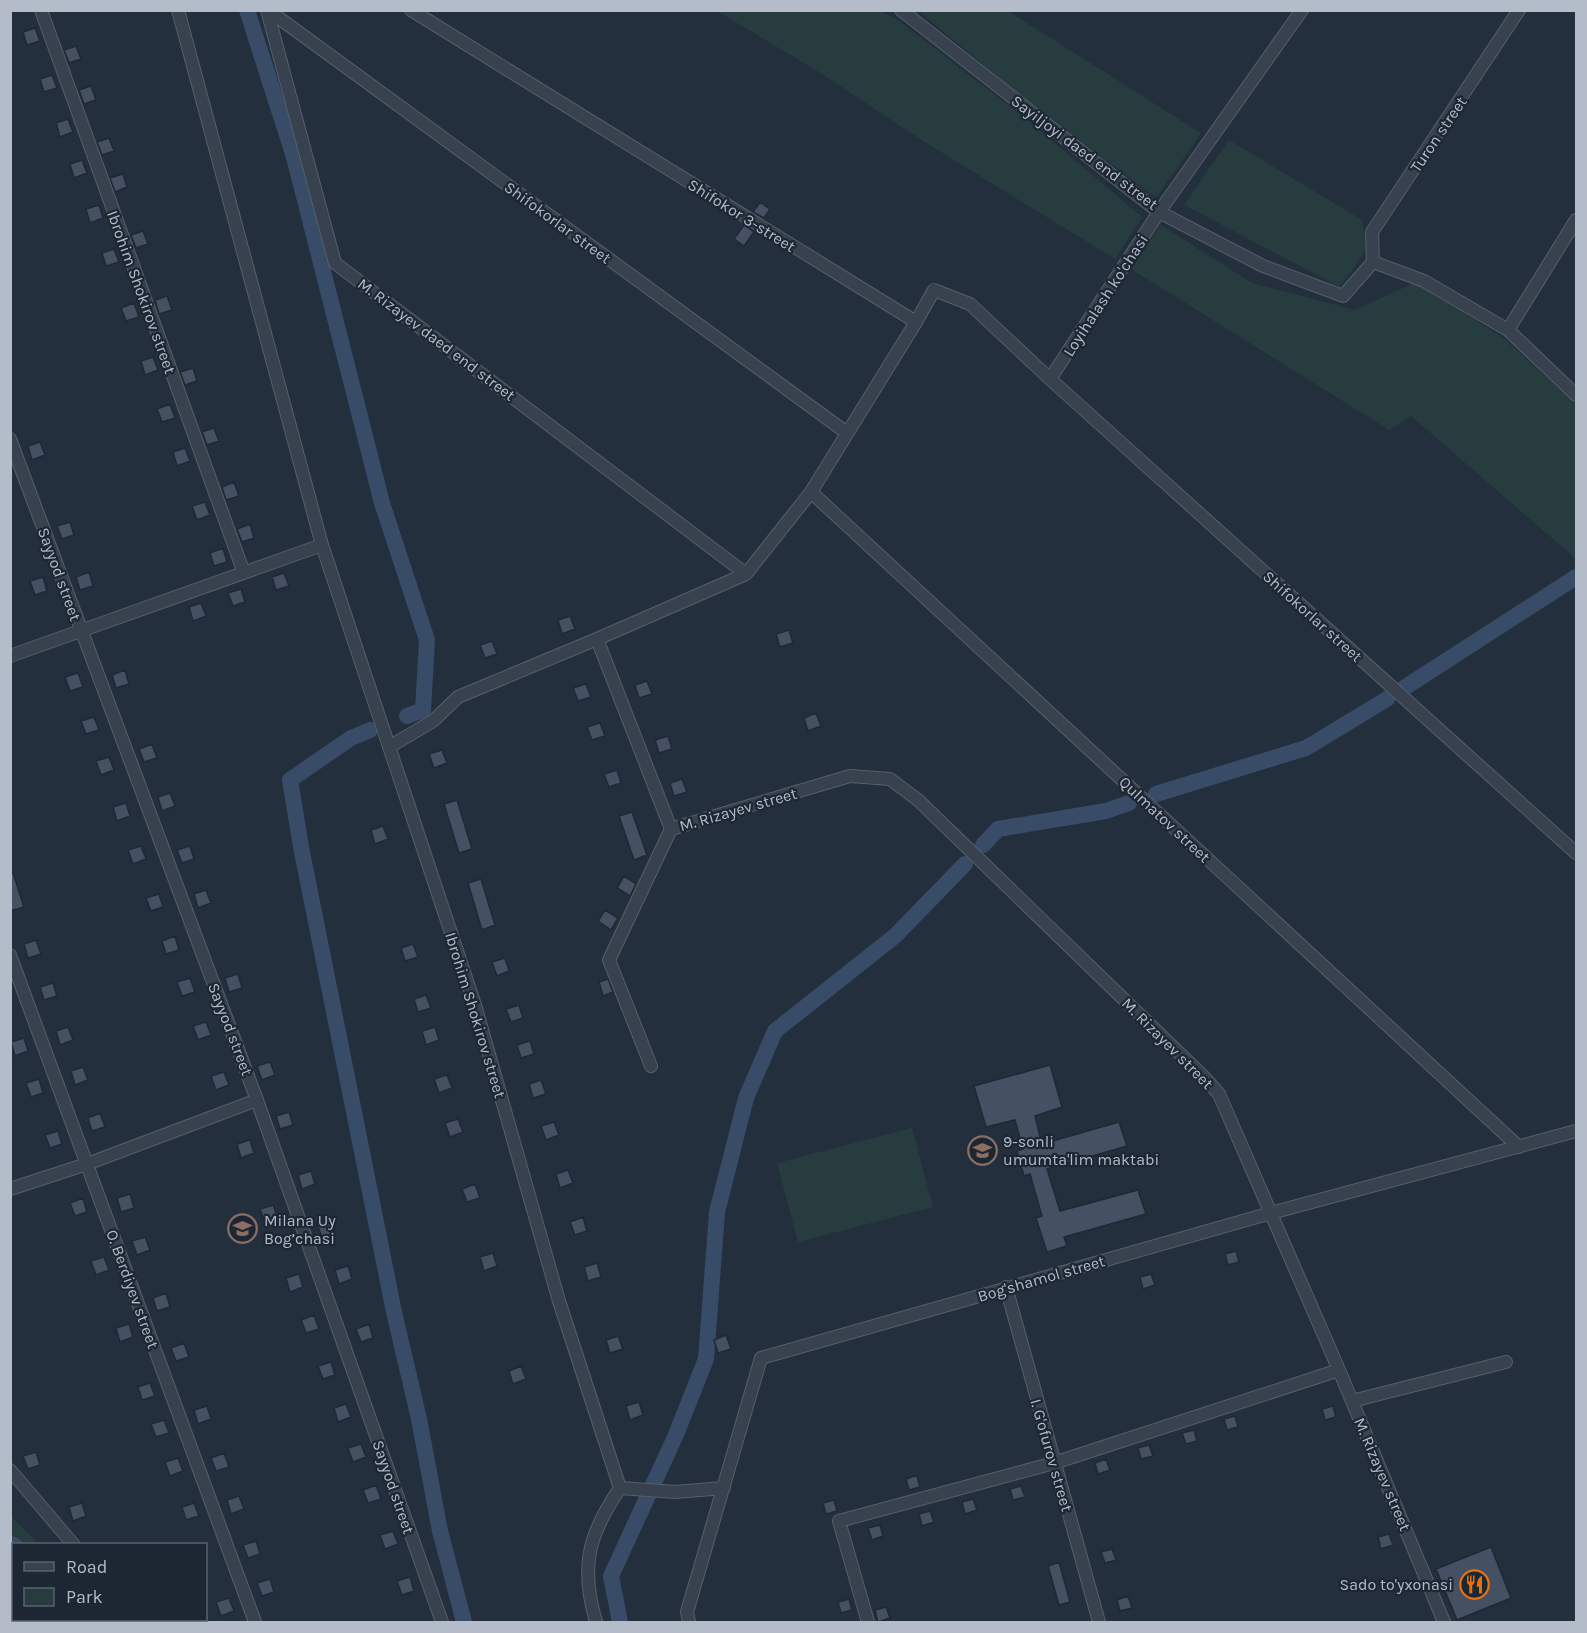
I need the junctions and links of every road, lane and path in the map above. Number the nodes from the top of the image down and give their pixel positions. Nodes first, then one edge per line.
1 (41, 10) edge
2 (178, 10) edge
3 (268, 10) edge
4 (411, 10) edge
5 (901, 10) edge
6 (1302, 10) edge
7 (1520, 10) edge
8 (1159, 212) junction
9 (1576, 220) edge
10 (1373, 262) junction
11 (916, 322) junction
12 (1508, 330) junction
13 (1050, 379) junction
14 (1576, 394) edge
15 (847, 433) junction
16 (10, 439) edge
17 (811, 492) junction
18 (322, 544) junction
19 (244, 573) junction
20 (746, 574) junction
21 (81, 631) junction
22 (597, 639) junction
23 (10, 656) edge
24 (389, 747) junction
25 (671, 829) junction
26 (1576, 853) edge
27 (10, 955) edge
28 (651, 1066) dead end
29 (257, 1100) junction
30 (1576, 1131) edge
31 (1519, 1147) junction
32 (87, 1164) junction
33 (10, 1188) edge
34 (1271, 1213) junction
35 (1006, 1287) junction
36 (1506, 1362) dead end
37 (1339, 1370) junction
38 (1352, 1401) junction
39 (1054, 1463) junction
40 (10, 1470) edge
41 (620, 1488) junction
42 (724, 1488) junction
43 (71, 1543) edge
44 (688, 1617) edge
45 (255, 1623) edge
46 (442, 1623) edge
47 (596, 1623) edge
48 (868, 1623) edge
49 (1099, 1623) edge
50 (1444, 1623) edge

1 - 19 street, Ibrohim Shokirov street
2 - 18 street, Ibrohim Shokirov street
3 - 15 street, Shifokorlar street
3 - 20 street, M. Rizayev daed end street
4 - 11 street, Shifokor 3-street
5 - 8 street, Sayiljoyi daed end street
6 - 8 street, Sayiljoyi daed end street
7 - 10 street, Turon street
8 - 10 street
8 - 13 street, Loyihalash ko'chasi
9 - 12 street
10 - 12 street
11 - 13 street
11 - 15 street
12 - 14 street
13 - 26 street, Shifokorlar street
15 - 17 street
16 - 21 street, Sayyod street
17 - 20 street
17 - 31 street, Qulmatov street
18 - 19 street
18 - 24 street, Ibrohim Shokirov street
19 - 21 street
20 - 22 street
21 - 23 street
21 - 29 street, Sayyod street
22 - 24 street
22 - 25 street, M. Rizayev street
24 - 41 street, Ibrohim Shokirov street
25 - 28 street, M. Rizayev street
25 - 34 street, M. Rizayev street
27 - 32 street, O. Berdiyev street
29 - 32 street
29 - 46 street, Sayyod street
30 - 31 street, Bog'shamol street
31 - 34 street, Bog'shamol street
32 - 33 street
32 - 45 street, O. Berdiyev street
34 - 35 street, Bog'shamol street
34 - 37 street, M. Rizayev street
35 - 39 street, I. G'ofurov street
35 - 42 street, Bog'shamol street
36 - 38 street
37 - 38 street, M. Rizayev street
37 - 39 street
38 - 50 street, M. Rizayev street
39 - 48 street
39 - 49 street, I. G'ofurov street
40 - 43 street
41 - 42 street
41 - 47 street
42 - 44 street, Bog'shamol street

